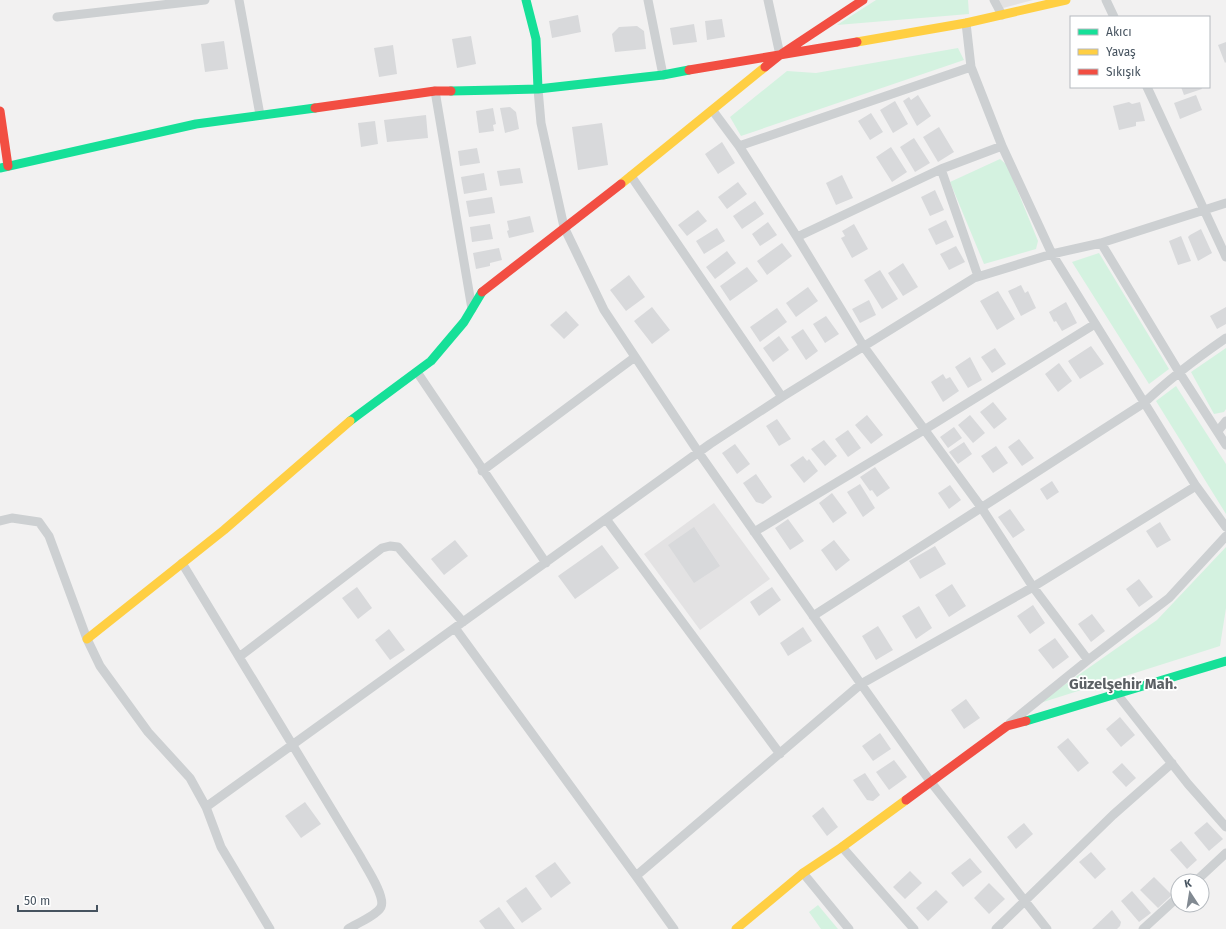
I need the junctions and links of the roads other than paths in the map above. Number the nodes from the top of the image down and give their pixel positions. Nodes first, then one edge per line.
1 (204, 0) edge
2 (239, 0) edge
3 (526, 0) edge
4 (648, 0) edge
5 (768, 0) edge
6 (863, 0) edge
7 (994, 0) edge
8 (1066, 0) edge
9 (1106, 0) edge
10 (1002, 15) junction
11 (1114, 16) edge
12 (57, 17) dead end
13 (966, 23) junction
14 (780, 55) junction
15 (971, 67) junction
16 (662, 75) junction
17 (1147, 88) edge
18 (538, 90) junction
19 (435, 91) junction
20 (0, 111) edge
21 (713, 111) junction
22 (260, 115) junction
23 (739, 146) junction
24 (1002, 146) junction
25 (4, 167) edge
26 (941, 169) junction
27 (631, 176) junction
28 (1226, 202) edge
29 (1204, 210) junction
30 (564, 227) junction
31 (797, 237) junction
32 (1101, 243) junction
33 (1052, 254) junction
34 (1226, 256) edge
35 (978, 276) junction
36 (472, 309) junction
37 (1095, 324) junction
38 (1226, 338) edge
39 (864, 347) junction
40 (635, 357) junction
41 (417, 372) junction
42 (1180, 372) junction
43 (782, 397) junction
44 (1144, 403) junction
45 (1226, 421) edge
46 (924, 430) junction
47 (1218, 430) junction
48 (1226, 445) edge
49 (699, 452) junction
50 (482, 471) junction
51 (1196, 486) junction
52 (981, 507) junction
53 (606, 519) junction
54 (0, 521) edge
55 (1226, 527) edge
56 (754, 532) junction
57 (1226, 536) edge
58 (182, 563) junction
59 (546, 563) junction
60 (1033, 587) junction
61 (813, 616) junction
62 (463, 622) junction
63 (454, 628) junction
64 (87, 639) junction
65 (239, 657) junction
66 (1088, 660) junction
67 (1226, 661) edge
68 (861, 684) junction
69 (1117, 694) junction
70 (1007, 726) junction
71 (293, 745) junction
72 (780, 754) junction
73 (1172, 763) junction
74 (930, 781) junction
75 (206, 807) junction
76 (1226, 827) edge
77 (842, 847) junction
78 (1226, 853) edge
79 (803, 873) junction
80 (1205, 873) edge
81 (636, 876) junction
82 (1024, 901) junction
83 (1170, 905) edge
84 (270, 929) edge
85 (348, 929) edge
86 (674, 929) edge
87 (736, 929) edge
88 (849, 929) edge
89 (914, 929) edge
90 (996, 929) edge
91 (1047, 929) edge
92 (1144, 929) edge

1 - 12 street
2 - 22 street
3 - 18 street
4 - 16 street
5 - 14 street
6 - 14 street
7 - 10 street
8 - 10 street
9 - 11 street
10 - 13 street
13 - 14 street
13 - 15 street
14 - 16 street
14 - 21 street
15 - 23 street
15 - 24 street
16 - 18 street
17 - 29 street
18 - 19 street
18 - 30 street
19 - 22 street
19 - 36 street
20 - 25 street
21 - 23 street
21 - 27 street
22 - 25 street
23 - 31 street
24 - 26 street
24 - 33 street
26 - 31 street
26 - 35 street
27 - 30 street
27 - 43 street
28 - 29 street
29 - 32 street
29 - 34 street
30 - 36 street
30 - 40 street
31 - 39 street
32 - 33 street
32 - 42 street
33 - 35 street
33 - 37 street
35 - 39 street
36 - 41 street
37 - 44 street
37 - 46 street
38 - 42 street
39 - 43 street
39 - 46 street
40 - 49 street
40 - 50 street
41 - 50 street
41 - 58 street
42 - 44 street
42 - 47 street
43 - 49 street
44 - 51 street
44 - 52 street
45 - 47 street
46 - 52 street
46 - 56 street
47 - 48 street
49 - 53 street
49 - 56 street
50 - 59 street
51 - 55 street
51 - 60 street
52 - 60 street
52 - 61 street
53 - 59 street
53 - 72 street
54 - 64 street
56 - 61 street
57 - 66 street
58 - 64 street
58 - 65 street
59 - 62 street
60 - 66 street
60 - 68 street
61 - 68 street
62 - 63 street
62 - 65 street
63 - 71 street
63 - 81 street
64 - 75 street
65 - 71 street
66 - 70 street
67 - 69 street
68 - 72 street
68 - 74 street
69 - 70 street
69 - 73 street
70 - 74 street
71 - 75 street
71 - 85 street
72 - 81 street
73 - 76 street
73 - 82 street
74 - 77 street
74 - 82 street
75 - 84 street
77 - 79 street
77 - 89 street
78 - 80 street
79 - 87 street
79 - 88 street
81 - 86 street
82 - 90 street
82 - 91 street
83 - 92 street

